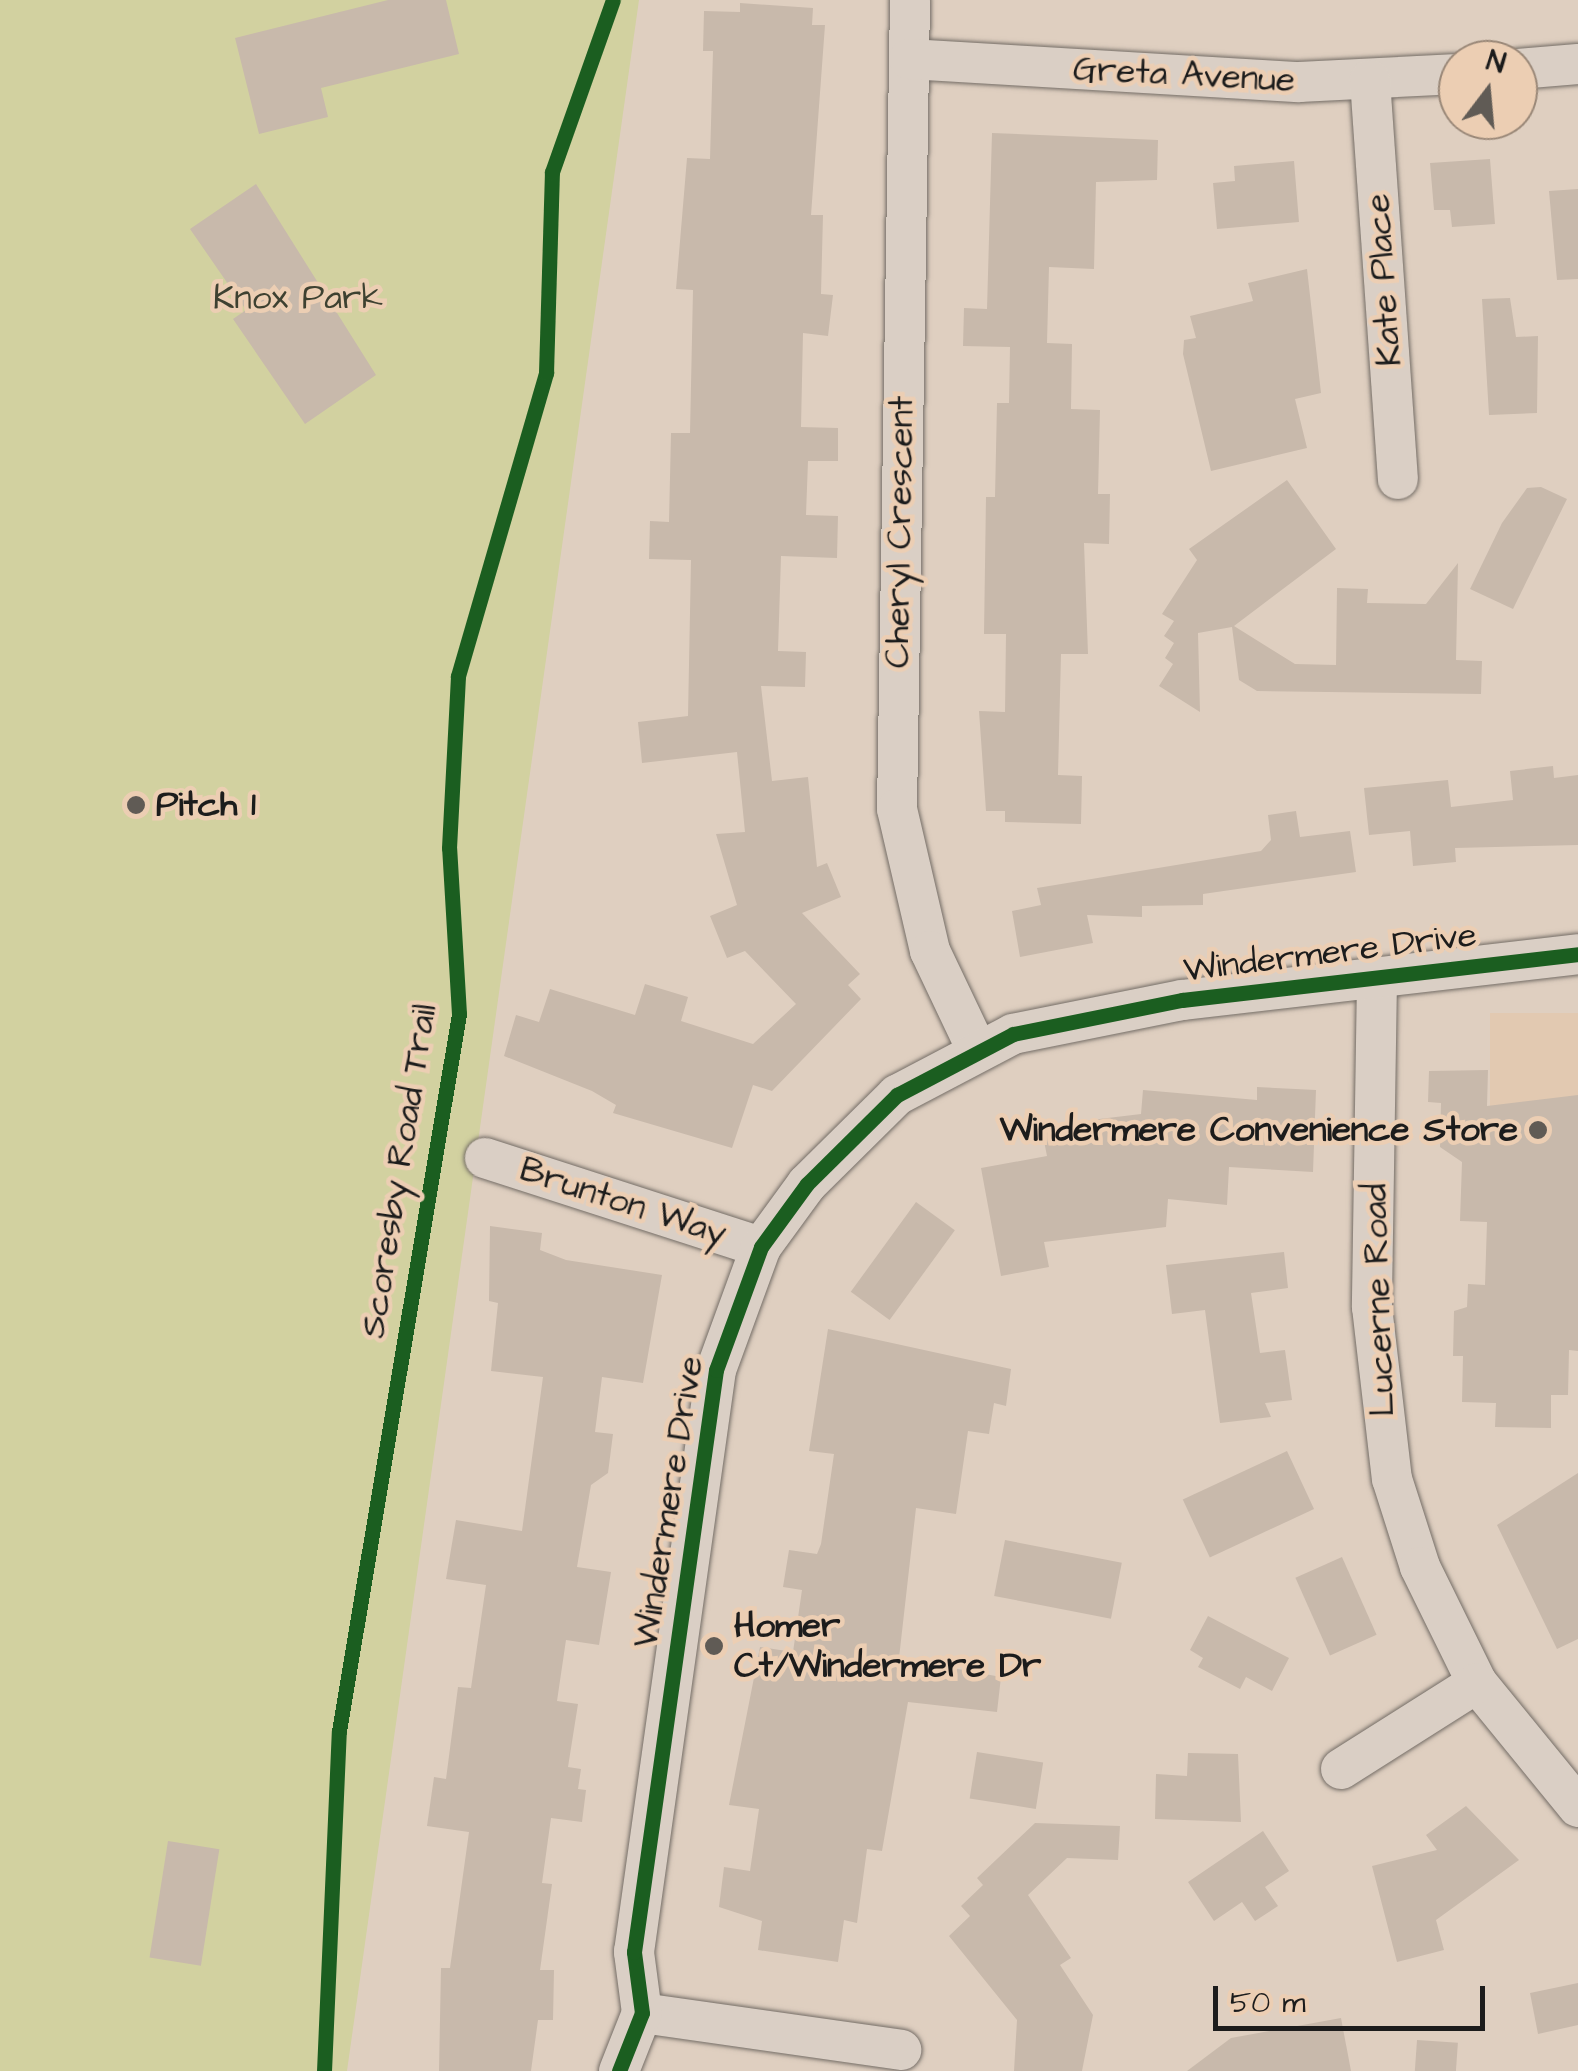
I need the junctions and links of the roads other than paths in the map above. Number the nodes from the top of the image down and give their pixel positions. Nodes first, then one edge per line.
1 (910, 0) edge
2 (909, 59) junction
3 (1578, 64) edge
4 (1538, 67) edge
5 (1438, 75) edge
6 (1370, 80) junction
7 (1398, 479) dead end
8 (1578, 954) edge
9 (1378, 979) junction
10 (976, 1048) junction
11 (485, 1158) dead end
12 (761, 1247) junction
13 (1477, 1683) junction
14 (1341, 1768) dead end
15 (1578, 1807) edge
16 (642, 2014) junction
17 (901, 2050) dead end
18 (619, 2071) edge

1 - 2 street, Cheryl Crescent
2 - 6 street, Greta Avenue
2 - 10 street, Cheryl Crescent
3 - 4 street
5 - 6 street, Greta Avenue
6 - 7 street, Kate Place
8 - 9 street, Windermere Drive
9 - 10 street, Windermere Drive
9 - 13 street, Lucerne Road
10 - 12 street, Windermere Drive
11 - 12 street, Brunton Way
12 - 16 street, Windermere Drive
13 - 14 street
13 - 15 street, Lucerne Road
16 - 17 street
16 - 18 street, Windermere Drive

